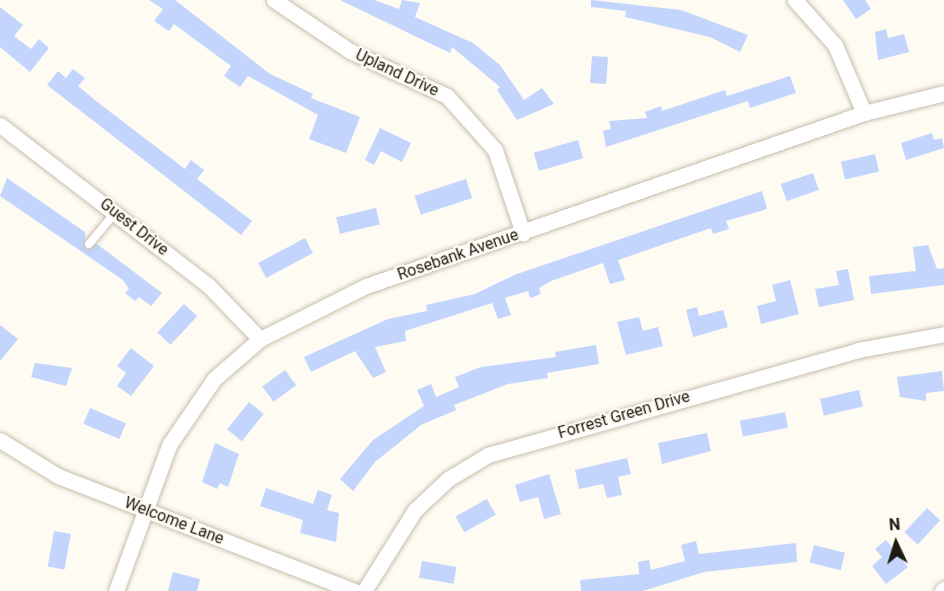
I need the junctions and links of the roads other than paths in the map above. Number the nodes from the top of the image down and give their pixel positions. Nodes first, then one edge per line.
1 (274, 0) edge
2 (795, 0) edge
3 (944, 93) edge
4 (864, 113) junction
5 (0, 125) edge
6 (115, 213) junction
7 (523, 233) junction
8 (89, 244) dead end
9 (944, 334) edge
10 (260, 339) junction
11 (0, 440) edge
12 (142, 509) junction
13 (116, 591) edge
14 (354, 591) edge
15 (364, 591) edge

1 - 7 street, Upland Drive
2 - 4 street
3 - 4 street, Rosebank Avenue
4 - 7 street, Rosebank Avenue
5 - 6 street, Guest Drive
6 - 8 lane
6 - 10 street, Guest Drive
7 - 10 street, Rosebank Avenue
9 - 15 street, Forrest Green Drive
10 - 12 street, Rosebank Avenue
11 - 12 street, Welcome Lane
12 - 13 street, Rosebank Avenue
12 - 14 street, Welcome Lane

